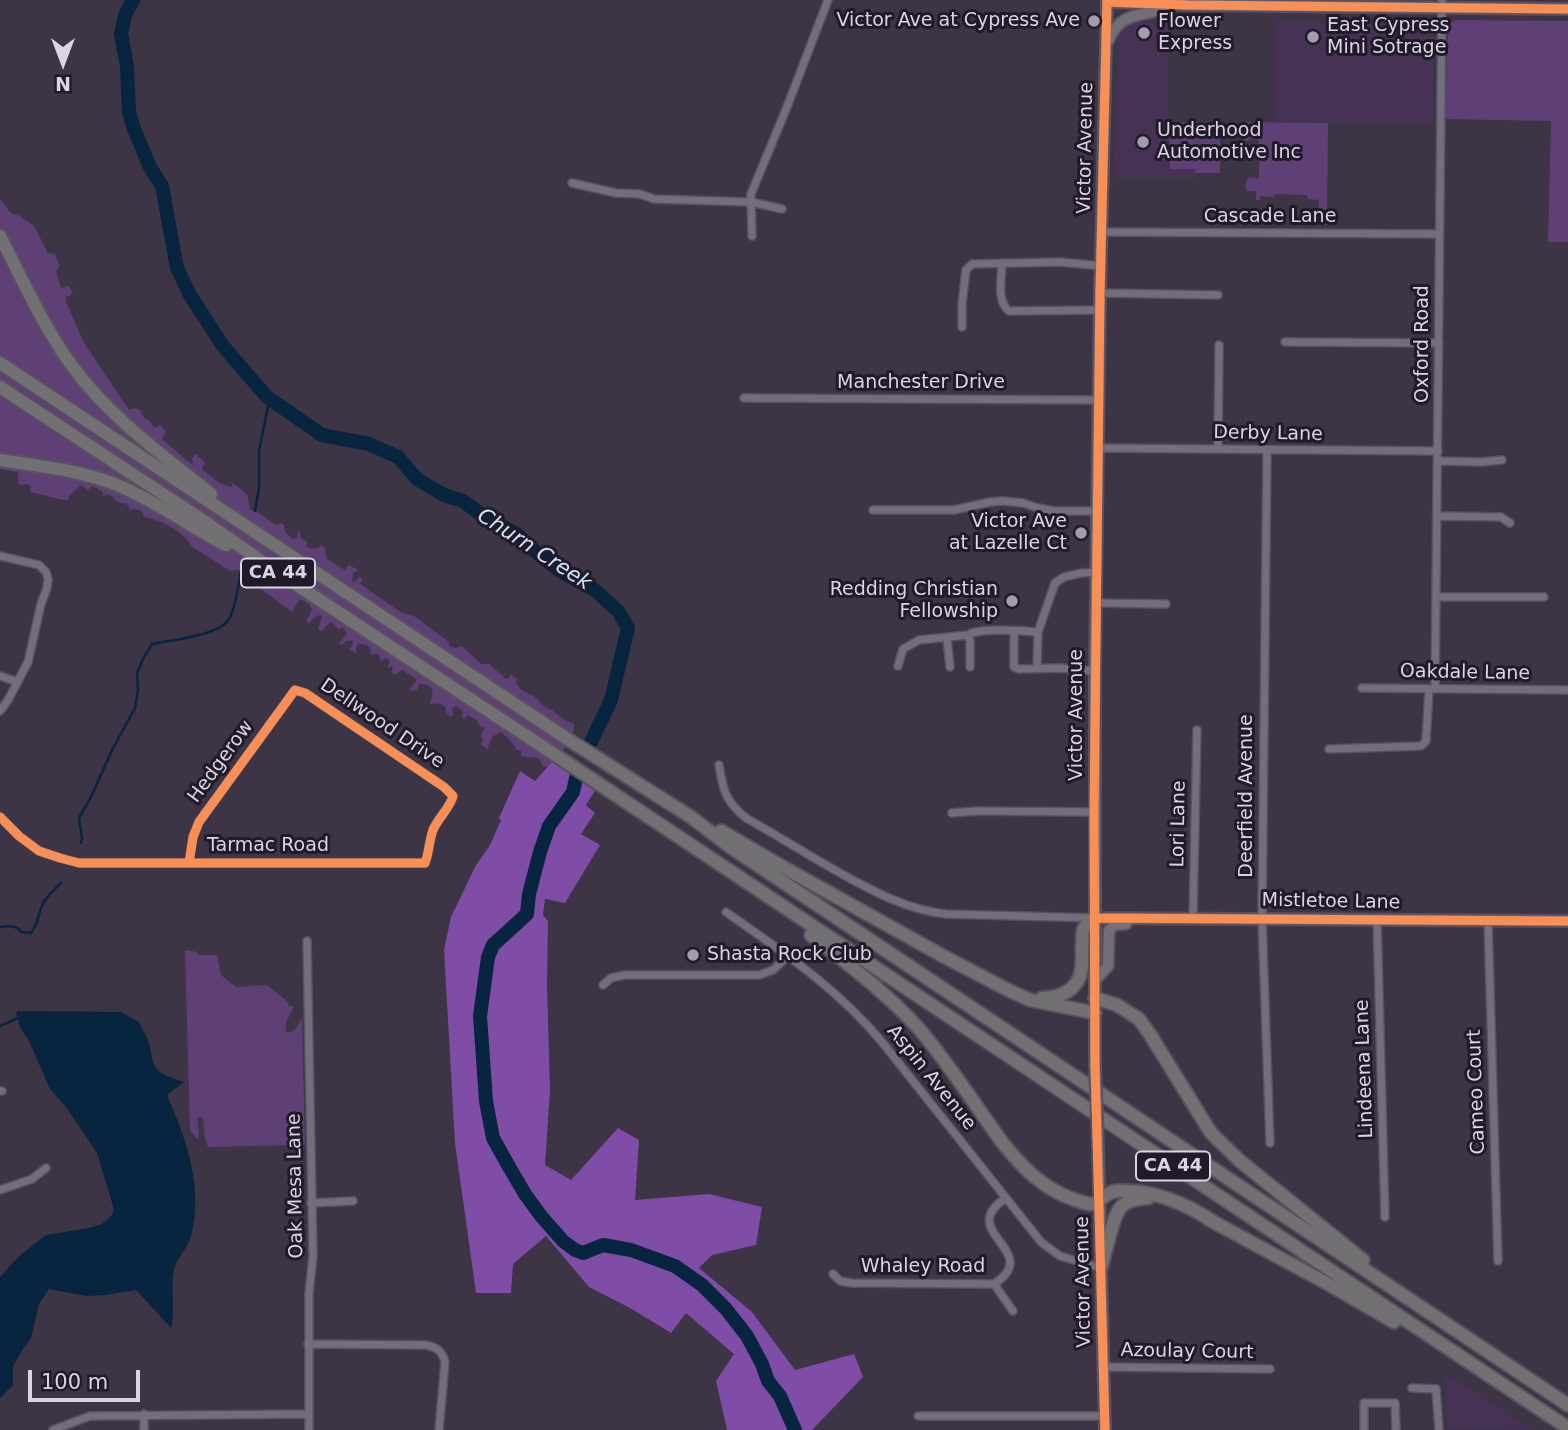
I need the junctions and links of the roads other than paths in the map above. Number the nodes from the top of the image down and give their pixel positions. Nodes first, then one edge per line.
1 (828, 0) edge
2 (1105, 1) edge
3 (1220, 2) edge
4 (1180, 3) edge
5 (1442, 4) edge
6 (1563, 6) edge
7 (1105, 47) junction
8 (572, 183) dead end
9 (751, 202) junction
10 (782, 209) dead end
11 (1102, 232) junction
12 (1439, 234) junction
13 (0, 236) edge
14 (752, 236) dead end
15 (1002, 263) junction
16 (1101, 265) junction
17 (1100, 293) junction
18 (1218, 295) dead end
19 (1100, 310) junction
20 (961, 327) dead end
21 (1285, 342) dead end
22 (1439, 343) junction
23 (1219, 345) dead end
24 (0, 363) edge
25 (0, 387) edge
26 (744, 398) dead end
27 (1098, 400) junction
28 (1098, 447) junction
29 (1218, 449) junction
30 (1267, 450) junction
31 (1438, 451) junction
32 (0, 460) edge
33 (1502, 460) dead end
34 (1438, 461) junction
35 (873, 510) dead end
36 (1097, 511) junction
37 (1437, 516) junction
38 (242, 522) junction
39 (1510, 523) dead end
40 (0, 556) edge
41 (268, 566) junction
42 (1096, 572) junction
43 (1436, 597) junction
44 (1544, 597) dead end
45 (1096, 603) junction
46 (1166, 604) dead end
47 (1014, 631) junction
48 (1038, 632) junction
49 (968, 635) junction
50 (947, 638) junction
51 (898, 666) dead end
52 (950, 667) dead end
53 (970, 667) dead end
54 (1037, 669) junction
55 (1095, 671) junction
56 (0, 676) edge
57 (18, 682) junction
58 (1362, 688) dead end
59 (1432, 689) junction
60 (298, 690) joint
61 (1568, 690) edge
62 (0, 711) edge
63 (1197, 730) dead end
64 (1329, 749) dead end
65 (719, 765) dead end
66 (1094, 812) junction
67 (952, 813) dead end
68 (0, 817) edge
69 (691, 817) junction
70 (189, 863) junction
71 (425, 863) joint
72 (778, 904) junction
73 (726, 912) dead end
74 (1094, 918) junction
75 (1156, 918) junction
76 (1193, 918) junction
77 (1262, 919) junction
78 (1377, 920) junction
79 (1488, 921) junction
80 (1568, 921) edge
81 (307, 941) dead end
82 (789, 955) junction
83 (1095, 980) junction
84 (603, 985) dead end
85 (1008, 990) junction
86 (1095, 998) junction
87 (1095, 1013) junction
88 (1269, 1143) dead end
89 (46, 1168) dead end
90 (0, 1189) edge
91 (1006, 1198) junction
92 (353, 1201) dead end
93 (1099, 1201) junction
94 (311, 1203) junction
95 (1385, 1217) dead end
96 (1214, 1222) junction
97 (1498, 1261) dead end
98 (1101, 1268) junction
99 (834, 1274) dead end
100 (994, 1284) junction
101 (1390, 1287) junction
102 (1013, 1311) dead end
103 (1438, 1342) junction
104 (308, 1344) junction
105 (1103, 1367) junction
106 (1270, 1369) dead end
107 (1412, 1388) dead end
108 (1568, 1405) edge
109 (144, 1414) junction
110 (309, 1414) junction
111 (918, 1416) dead end
112 (1105, 1416) junction
113 (1568, 1428) edge
114 (53, 1430) edge
115 (144, 1430) edge
116 (309, 1430) edge
117 (439, 1430) edge
118 (1105, 1430) edge
119 (1364, 1430) edge
120 (1396, 1430) edge
121 (1439, 1430) edge

1 - 9 street
2 - 4 main road
2 - 7 main road, Victor Avenue
3 - 4 main road
3 - 5 main road
4 - 7 main road
5 - 6 main road
5 - 12 street, Oxford Road
7 - 11 main road, Victor Avenue
8 - 9 street
9 - 10 street
9 - 14 street
11 - 12 street, Cascade Lane
11 - 16 main road, Victor Avenue
12 - 22 street, Oxford Road
13 - 38 highway
15 - 16 street
15 - 19 street
15 - 20 street
16 - 17 main road, Victor Avenue
17 - 18 street
17 - 19 main road, Victor Avenue
19 - 27 main road, Victor Avenue
21 - 22 street
22 - 31 street, Oxford Road
23 - 29 street
24 - 38 highway, CA 44
25 - 41 highway, CA 44
26 - 27 street, Manchester Drive
27 - 28 main road, Victor Avenue
28 - 29 street, Derby Lane
28 - 36 main road, Victor Avenue
29 - 30 street, Derby Lane
30 - 31 street, Derby Lane
30 - 77 street, Deerfield Avenue
31 - 34 street, Oxford Road
32 - 41 highway
33 - 34 street
34 - 37 street, Oxford Road
35 - 36 street
36 - 42 main road, Victor Avenue
37 - 39 street
37 - 43 street, Oxford Road
38 - 69 highway, CA 44
40 - 57 street
41 - 72 highway, CA 44
42 - 45 main road, Victor Avenue
42 - 48 street
43 - 44 street
43 - 59 street, Oxford Road
45 - 46 street
45 - 55 main road, Victor Avenue
47 - 48 street
47 - 49 street
47 - 54 street
48 - 54 street
49 - 50 street
49 - 53 street
50 - 51 street
50 - 52 street
54 - 55 street
55 - 66 main road, Victor Avenue
56 - 57 street
57 - 62 street
58 - 59 street, Oakdale Lane
59 - 61 street, Oakdale Lane
59 - 64 street, Oxford Road
60 - 70 street, Hedgerow
60 - 71 street, Dellwood Drive
63 - 76 street, Lori Lane
65 - 74 street, Mistletoe Lane
66 - 67 street
66 - 74 main road, Victor Avenue
68 - 70 street, Tarmac Road
69 - 85 highway
69 - 101 highway, CA 44
70 - 71 street, Tarmac Road
72 - 93 highway
72 - 103 highway, CA 44
73 - 82 street, Aspin Avenue
74 - 75 main road, Mistletoe Lane
74 - 83 main road, Victor Avenue
74 - 85 highway
75 - 76 main road, Mistletoe Lane
75 - 83 main road
76 - 77 main road, Mistletoe Lane
77 - 78 main road, Mistletoe Lane
77 - 88 street, Deerfield Avenue
78 - 79 main road, Mistletoe Lane
78 - 95 street, Lindeena Lane
79 - 80 main road, Mistletoe Lane
79 - 97 street, Cameo Court
81 - 94 street, Oak Mesa Lane
82 - 84 street
82 - 91 street, Aspin Avenue
83 - 86 main road, Victor Avenue
85 - 87 highway
86 - 87 main road, Victor Avenue
86 - 101 highway
87 - 93 main road, Victor Avenue, bridge
89 - 90 street
91 - 98 street, Aspin Avenue
91 - 100 street, Whaley Road
92 - 94 street
93 - 96 highway
93 - 98 main road, Victor Avenue
94 - 104 street, Oak Mesa Lane
96 - 98 highway
96 - 103 highway
98 - 105 main road, Victor Avenue
99 - 100 street, Whaley Road
100 - 102 street
101 - 108 highway, CA 44
103 - 113 highway, CA 44
104 - 110 street, Oak Mesa Lane
104 - 117 street
105 - 106 street, Azoulay Court
105 - 112 main road, Victor Avenue
107 - 121 street
109 - 110 street
109 - 114 street
109 - 115 street
110 - 116 street, Oak Mesa Lane
111 - 112 street
112 - 118 main road, Victor Avenue
119 - 120 street

